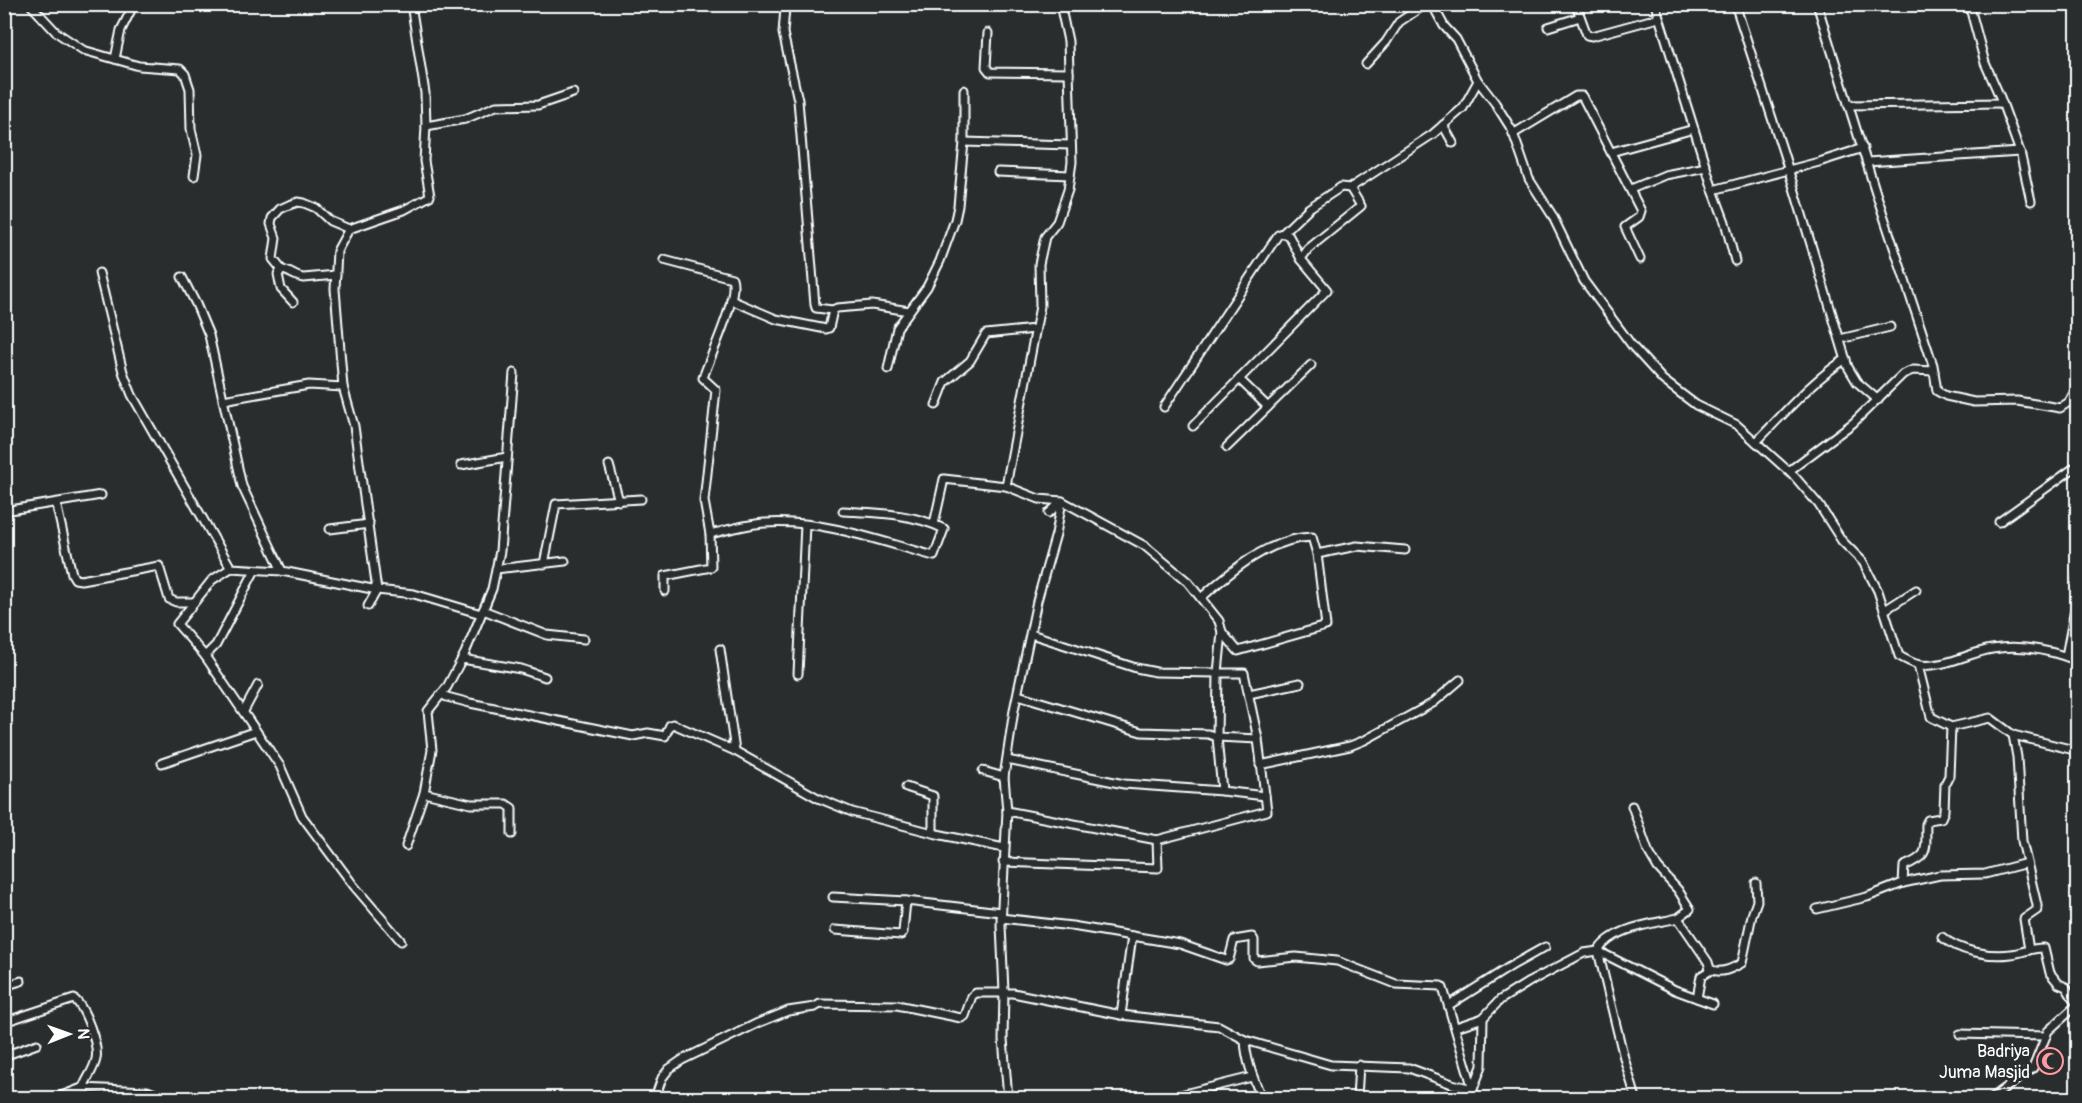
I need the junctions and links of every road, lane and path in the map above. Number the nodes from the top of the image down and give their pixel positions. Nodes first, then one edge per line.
1 (30, 4) edge
2 (134, 4) edge
3 (411, 4) edge
4 (824, 4) edge
5 (1060, 4) edge
6 (1426, 4) edge
7 (1432, 4) edge
8 (1655, 4) edge
9 (1735, 4) edge
10 (1817, 4) edge
11 (1970, 4) edge
12 (1986, 4) edge
13 (1576, 5) edge
14 (2078, 6) edge
15 (1580, 17) junction
16 (1658, 18) junction
17 (1548, 27) dead end
18 (988, 33) dead end
19 (115, 59) junction
20 (1366, 64) dead end
21 (1069, 73) junction
22 (1478, 81) junction
23 (964, 90) dead end
24 (573, 93) dead end
25 (2002, 103) junction
26 (1848, 105) junction
27 (1443, 125) junction
28 (426, 126) junction
29 (1694, 129) junction
30 (1513, 134) junction
31 (964, 142) junction
32 (1453, 143) dead end
33 (1071, 145) junction
34 (1863, 148) junction
35 (1611, 152) junction
36 (2020, 152) junction
37 (1867, 162) junction
38 (1706, 167) junction
39 (1788, 171) junction
40 (998, 172) dead end
41 (1070, 175) junction
42 (194, 176) dead end
43 (1350, 188) junction
44 (1630, 189) junction
45 (1713, 190) junction
46 (2031, 201) dead end
47 (349, 228) junction
48 (1283, 232) junction
49 (1301, 259) junction
50 (1640, 259) dead end
51 (664, 260) dead end
52 (1735, 261) dead end
53 (282, 270) junction
54 (99, 273) dead end
55 (336, 275) junction
56 (182, 278) dead end
57 (731, 300) junction
58 (293, 302) dead end
59 (833, 310) junction
60 (909, 311) junction
61 (1890, 327) dead end
62 (1035, 329) junction
63 (1840, 339) junction
64 (1846, 359) junction
65 (1311, 365) dead end
66 (888, 369) dead end
67 (1934, 371) junction
68 (513, 373) dead end
69 (1239, 379) junction
70 (2078, 385) edge
71 (343, 387) junction
72 (223, 400) junction
73 (1878, 400) junction
74 (936, 405) dead end
75 (1164, 407) dead end
76 (1268, 407) junction
77 (1193, 426) dead end
78 (1756, 442) junction
79 (1227, 447) dead end
80 (507, 457) junction
81 (461, 465) dead end
82 (609, 465) dead end
83 (2078, 465) edge
84 (1788, 471) junction
85 (1006, 486) junction
86 (101, 495) dead end
87 (641, 499) dead end
88 (619, 501) junction
89 (1062, 501) junction
90 (56, 503) junction
91 (4, 511) edge
92 (843, 511) dead end
93 (1049, 513) dead end
94 (1999, 522) dead end
95 (369, 524) junction
96 (934, 524) junction
97 (805, 525) junction
98 (330, 529) dead end
99 (710, 534) junction
100 (1405, 550) dead end
101 (1317, 554) junction
102 (565, 561) dead end
103 (544, 564) junction
104 (231, 568) junction
105 (496, 569) junction
106 (255, 570) junction
107 (282, 571) junction
108 (2078, 576) edge
109 (377, 590) junction
110 (1916, 590) dead end
111 (665, 591) dead end
112 (1201, 598) junction
113 (194, 602) junction
114 (368, 606) dead end
115 (1885, 610) junction
116 (482, 612) junction
117 (1222, 632) junction
118 (1031, 634) junction
119 (584, 639) dead end
120 (720, 649) dead end
121 (205, 656) junction
122 (2066, 656) junction
123 (462, 659) junction
124 (2078, 661) edge
125 (1918, 665) junction
126 (798, 674) dead end
127 (1218, 674) junction
128 (545, 677) dead end
129 (1460, 680) dead end
130 (1300, 683) dead end
131 (258, 685) dead end
132 (441, 694) junction
133 (1249, 694) junction
134 (1018, 695) junction
135 (244, 711) junction
136 (1951, 727) junction
137 (256, 731) junction
138 (2013, 735) junction
139 (1216, 737) junction
140 (1258, 739) junction
141 (735, 752) junction
142 (2078, 752) edge
143 (1007, 760) junction
144 (162, 763) dead end
145 (1260, 765) junction
146 (983, 771) dead end
147 (1005, 777) junction
148 (906, 787) dead end
149 (1222, 790) junction
150 (424, 794) junction
151 (1265, 796) junction
152 (1632, 806) dead end
153 (1007, 811) junction
154 (933, 832) junction
155 (512, 834) dead end
156 (1156, 840) junction
157 (406, 846) dead end
158 (1004, 848) junction
159 (1003, 862) junction
160 (2027, 863) junction
161 (1756, 883) dead end
162 (1903, 884) junction
163 (833, 897) dead end
164 (906, 901) junction
165 (1817, 909) dead end
166 (1001, 915) junction
167 (1678, 918) junction
168 (836, 930) dead end
169 (1132, 936) junction
170 (1942, 937) dead end
171 (401, 941) dead end
172 (1545, 947) dead end
173 (2029, 950) junction
174 (1598, 951) junction
175 (1711, 970) junction
176 (21, 981) dead end
177 (4, 986) edge
178 (1004, 992) junction
179 (1697, 998) junction
180 (1713, 1004) dead end
181 (2077, 1004) edge
182 (1449, 1005) junction
183 (1121, 1015) junction
184 (1483, 1018) junction
185 (4, 1022) edge
186 (1456, 1027) junction
187 (1960, 1034) dead end
188 (2046, 1036) junction
189 (1245, 1040) junction
190 (37, 1044) dead end
191 (4, 1056) edge
192 (1359, 1065) junction
193 (1252, 1077) junction
194 (82, 1088) junction
195 (1473, 1089) junction
196 (56, 1098) edge
197 (82, 1098) edge
198 (166, 1098) edge
199 (655, 1098) edge
200 (1008, 1098) edge
201 (1168, 1098) edge
202 (1262, 1098) edge
203 (1357, 1098) edge
204 (1473, 1098) edge
205 (1636, 1098) edge
206 (1992, 1098) edge

1 - 19 street
2 - 19 street
3 - 28 street
4 - 59 street
5 - 21 street
6 - 20 street
7 - 22 street
8 - 16 street
9 - 39 street
10 - 26 street
11 - 25 street
12 - 14 street
13 - 15 street
15 - 16 street
15 - 17 street
16 - 29 street
18 - 21 street
19 - 42 street
21 - 33 street
22 - 27 street
22 - 30 street
23 - 31 street
24 - 28 street
25 - 26 street
25 - 36 street
26 - 34 street
27 - 32 street
27 - 43 street
28 - 47 street
29 - 35 street
29 - 38 street
30 - 35 street
30 - 78 street
31 - 33 street
31 - 60 street
33 - 41 street
34 - 37 street
34 - 39 street
35 - 44 street
36 - 37 street
36 - 46 street
37 - 67 street
38 - 44 street
38 - 45 street
39 - 45 street
39 - 63 street
40 - 41 street
41 - 62 street
43 - 48 street
43 - 49 street
44 - 50 street
45 - 52 street
47 - 53 street
47 - 55 street
48 - 49 street
48 - 75 street
49 - 69 street
51 - 57 street
53 - 55 street
53 - 58 street
54 - 104 street
55 - 71 street
56 - 72 street
57 - 59 street
57 - 99 street
59 - 60 street
60 - 66 street
61 - 63 street
62 - 74 street
62 - 85 street
63 - 64 street
64 - 73 street
64 - 78 street
65 - 76 street
67 - 70 street
67 - 73 street
68 - 80 street
69 - 76 street
69 - 77 street
71 - 72 street
71 - 95 street
72 - 107 street
73 - 84 street
76 - 79 street
78 - 84 street
80 - 81 street
80 - 105 street
82 - 88 street
83 - 94 street
84 - 115 street
85 - 89 street
85 - 96 street
86 - 90 street
87 - 88 street
88 - 103 street
89 - 93 street
89 - 112 street
89 - 118 street
90 - 91 street
90 - 113 street
92 - 96 street
95 - 98 street
95 - 109 street
96 - 97 street
97 - 99 street
97 - 126 street
99 - 111 street
100 - 101 street
101 - 112 street
101 - 117 street
102 - 103 street
103 - 105 street
104 - 106 street
104 - 113 street
105 - 116 street
106 - 107 street
106 - 121 street
107 - 109 street
108 - 122 street
109 - 114 street
109 - 116 street
110 - 115 street
112 - 117 street
113 - 121 street
115 - 125 street
116 - 119 street
116 - 123 street
117 - 127 street
118 - 127 street
118 - 134 street
120 - 141 street
121 - 135 street
122 - 124 street
122 - 125 street
123 - 128 street
123 - 132 street
125 - 136 street
127 - 133 street
127 - 139 street
129 - 145 street
130 - 133 street
131 - 135 street
132 - 141 street
132 - 150 street
133 - 140 street
134 - 139 street
134 - 143 street
135 - 137 street
136 - 138 street
136 - 162 street
137 - 144 street
137 - 171 street
138 - 142 street
138 - 160 street
139 - 140 street
139 - 149 street
140 - 145 street
141 - 154 street
143 - 147 street
143 - 149 street
145 - 151 street
146 - 147 street
147 - 153 street
148 - 154 street
149 - 151 street
150 - 155 street
150 - 157 street
151 - 156 street
152 - 167 street
153 - 156 street
153 - 158 street
154 - 158 street
156 - 159 street
158 - 159 street
159 - 166 street
160 - 162 street
160 - 173 street
161 - 175 street
162 - 165 street
163 - 164 street
164 - 166 street
164 - 168 street
166 - 169 street
166 - 178 street
167 - 174 street
167 - 175 street
169 - 182 street
169 - 183 street
170 - 173 street
172 - 182 street
173 - 181 street
174 - 179 street
174 - 184 street
174 - 205 street
175 - 179 street
176 - 177 street
178 - 183 street
178 - 199 street
178 - 200 street
179 - 180 street
181 - 188 street
182 - 186 street
183 - 189 street
184 - 186 street
184 - 195 street
185 - 194 street
186 - 195 street
187 - 188 street
188 - 206 street
189 - 192 street
189 - 193 street
190 - 191 street
192 - 195 street
192 - 203 street
193 - 201 street
193 - 202 street
194 - 196 street
194 - 197 street
194 - 198 street
195 - 204 street

